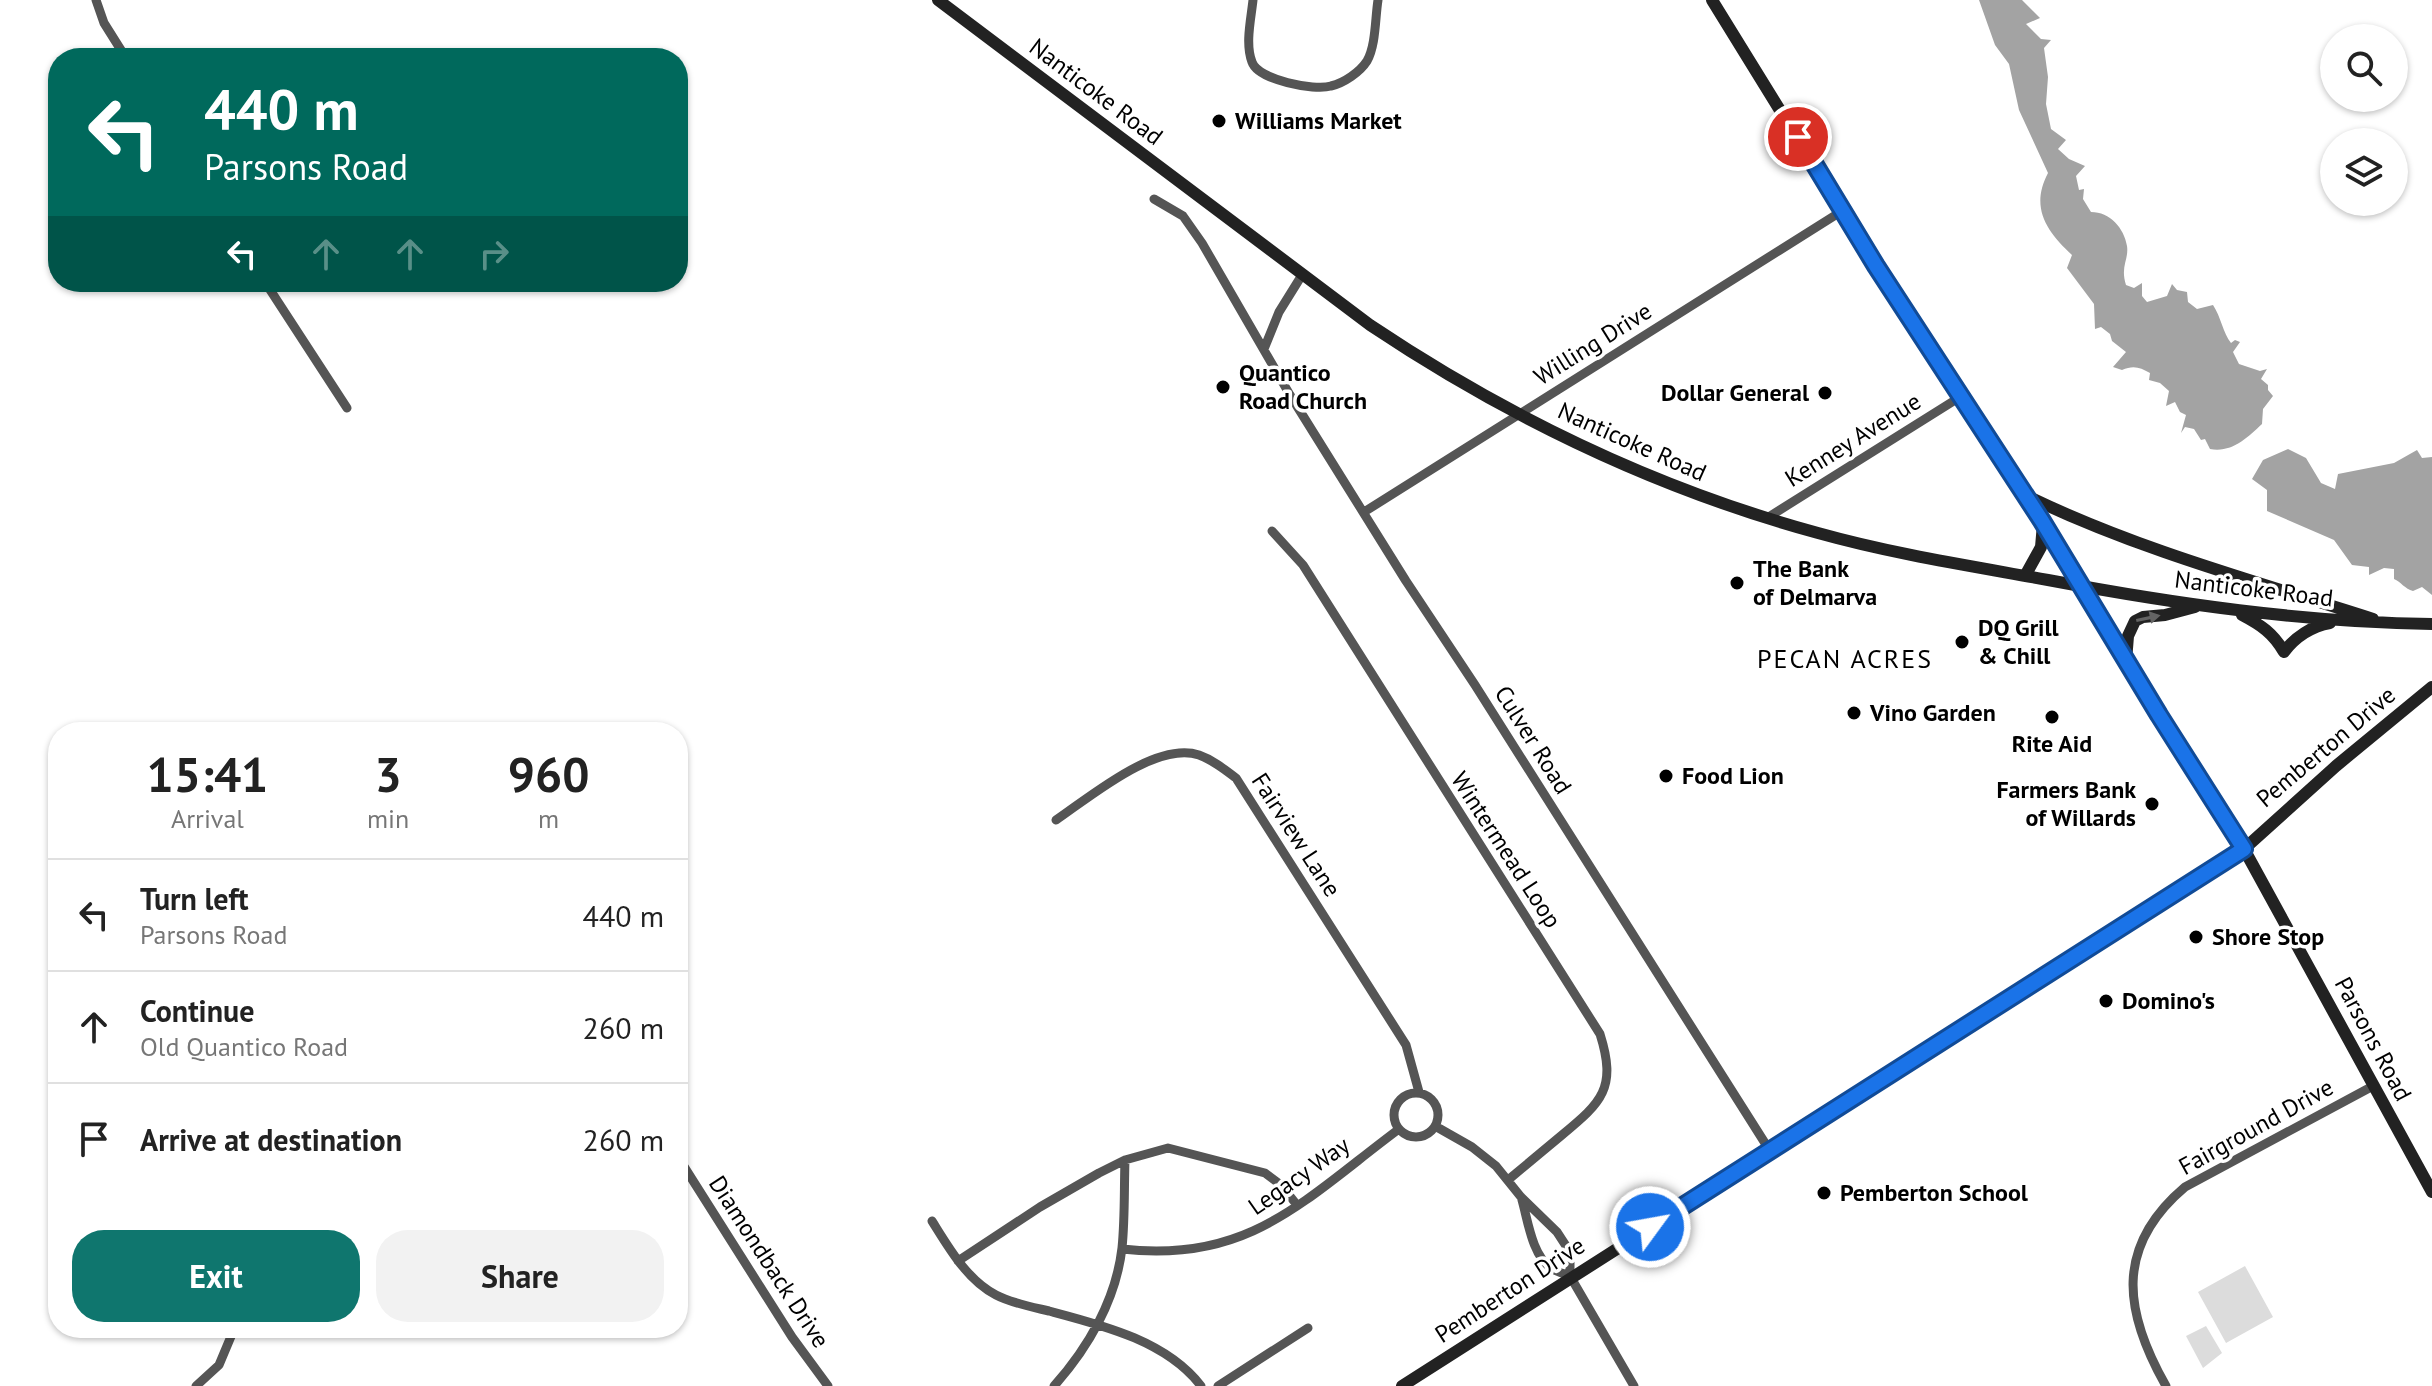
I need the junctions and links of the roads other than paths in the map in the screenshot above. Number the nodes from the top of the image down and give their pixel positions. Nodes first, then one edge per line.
1 (96, 0) edge
2 (938, 0) edge
3 (1253, 0) edge
4 (1378, 0) edge
5 (1712, 0) edge
6 (120, 48) edge
7 (1154, 199) dead end
8 (1842, 211) junction
9 (1302, 275) junction
10 (272, 292) edge
11 (1264, 349) junction
12 (1960, 397) junction
13 (347, 408) dead end
14 (1518, 414) junction
15 (2026, 496) junction
16 (1364, 512) junction
17 (1767, 518) junction
18 (2042, 521) junction
19 (1272, 531) dead end
20 (2025, 576) junction
21 (2083, 586) junction
22 (2201, 606) junction
23 (2232, 610) junction
24 (2340, 622) junction
25 (2388, 623) junction
26 (2432, 624) edge
27 (2126, 661) junction
28 (2432, 687) edge
29 (1056, 820) dead end
30 (2244, 849) junction
31 (2373, 1086) junction
32 (1419, 1092) junction
33 (1435, 1126) junction
34 (1399, 1129) junction
35 (1770, 1151) junction
36 (1125, 1160) junction
37 (688, 1173) edge
38 (1508, 1180) junction
39 (2432, 1192) edge
40 (1521, 1197) junction
41 (1297, 1205) junction
42 (932, 1221) dead end
43 (1122, 1249) junction
44 (958, 1261) junction
45 (1570, 1276) junction
46 (1098, 1324) junction
47 (1308, 1328) dead end
48 (230, 1338) edge
49 (196, 1386) edge
50 (828, 1386) edge
51 (1054, 1386) edge
52 (1201, 1386) edge
53 (1218, 1386) edge
54 (1402, 1386) edge
55 (1634, 1386) edge
56 (2166, 1386) edge

1 - 6 street
2 - 9 street, Nanticoke Road
3 - 4 street
5 - 8 street, Parsons Road
7 - 11 street, Culver Road
8 - 12 street, Parsons Road
8 - 14 street, Willing Drive
9 - 11 street
9 - 14 street, Nanticoke Road
10 - 13 street
11 - 16 street, Culver Road
12 - 15 street, Parsons Road
12 - 17 street, Kenney Avenue
14 - 16 street, Willing Drive
14 - 17 street, Nanticoke Road
15 - 18 street, Parsons Road
15 - 25 street
16 - 35 street, Culver Road
17 - 20 street, Nanticoke Road
18 - 20 street
18 - 21 street, Parsons Road
19 - 38 street, Wintermead Loop
20 - 21 street, Nanticoke Road
21 - 22 street, Nanticoke Road
21 - 27 street, Parsons Road
22 - 23 street, Nanticoke Road
27 -> 22 street
23 - 24 street, Nanticoke Road
23 - 24 street
24 - 25 street, Nanticoke Road
25 - 26 street, Nanticoke Road
27 - 30 street, Parsons Road
28 - 30 street, Pemberton Drive
29 - 32 street, Fairview Lane
30 - 31 street, Parsons Road
30 - 35 street, Pemberton Drive
31 - 39 street, Parsons Road
31 - 56 street, Fairground Drive
32 - 33 street
32 - 34 street
33 - 34 street
33 - 38 street
34 - 41 street, Legacy Way
35 - 45 street, Pemberton Drive
36 - 41 street
36 - 43 street
36 - 44 street
37 - 50 street, Diamondback Drive
38 - 40 street
40 - 45 street
40 - 45 street
41 - 43 street, Legacy Way
42 - 44 street
43 - 46 street
44 - 46 street
45 - 54 street, Pemberton Drive
45 - 55 street
46 - 51 street
46 - 52 street
47 - 53 street
48 - 49 street

